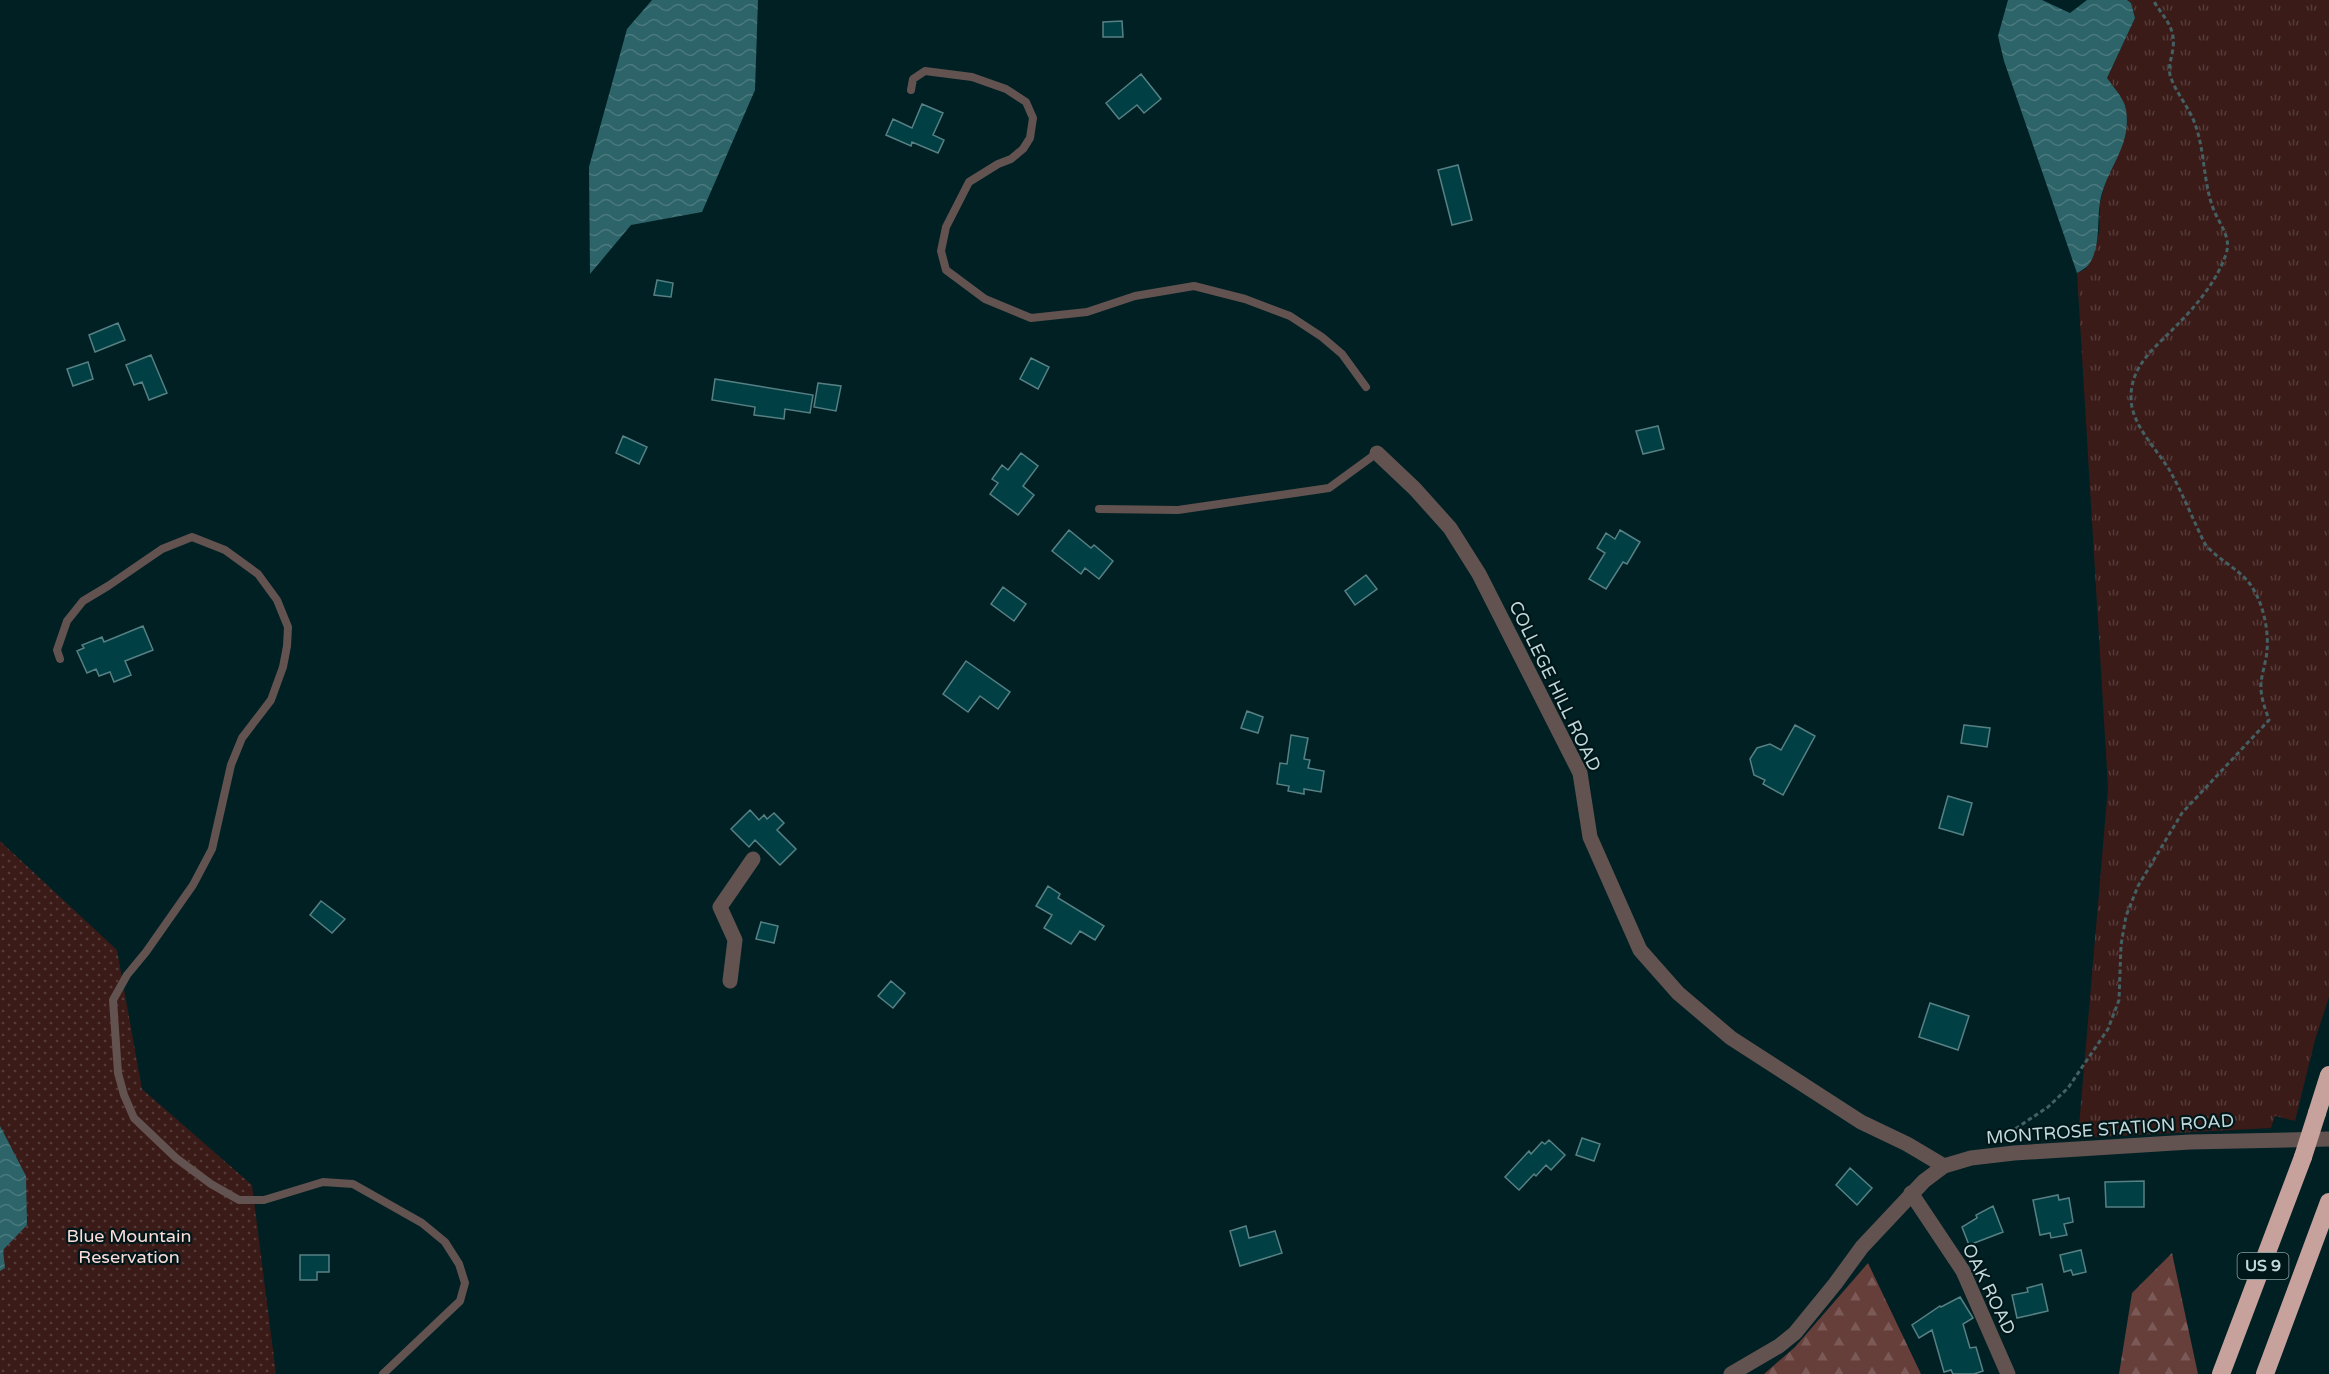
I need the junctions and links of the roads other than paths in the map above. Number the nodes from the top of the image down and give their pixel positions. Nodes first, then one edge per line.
1 (911, 90) dead end
2 (1366, 387) dead end
3 (1377, 453) joint
4 (1099, 509) dead end
5 (60, 659) dead end
6 (753, 859) dead end
7 (730, 981) dead end
8 (2329, 1075) edge
9 (2329, 1139) edge
10 (1944, 1166) junction
11 (1911, 1193) junction
12 (2329, 1202) edge
13 (383, 1374) edge
14 (1731, 1374) edge
15 (2008, 1374) edge
16 (2221, 1374) edge
17 (2265, 1374) edge

1 - 2 lane
3 - 4 lane
3 - 10 street, COLLEGE HILL ROAD
5 - 13 lane
6 - 7 street
8 - 16 highway, US 9, bridge
9 - 10 street, MONTROSE STATION ROAD
10 - 11 street, MONTROSE STATION ROAD
11 - 14 street, MONTROSE STATION ROAD
11 - 15 street, OAK ROAD
12 - 17 highway, US 9

